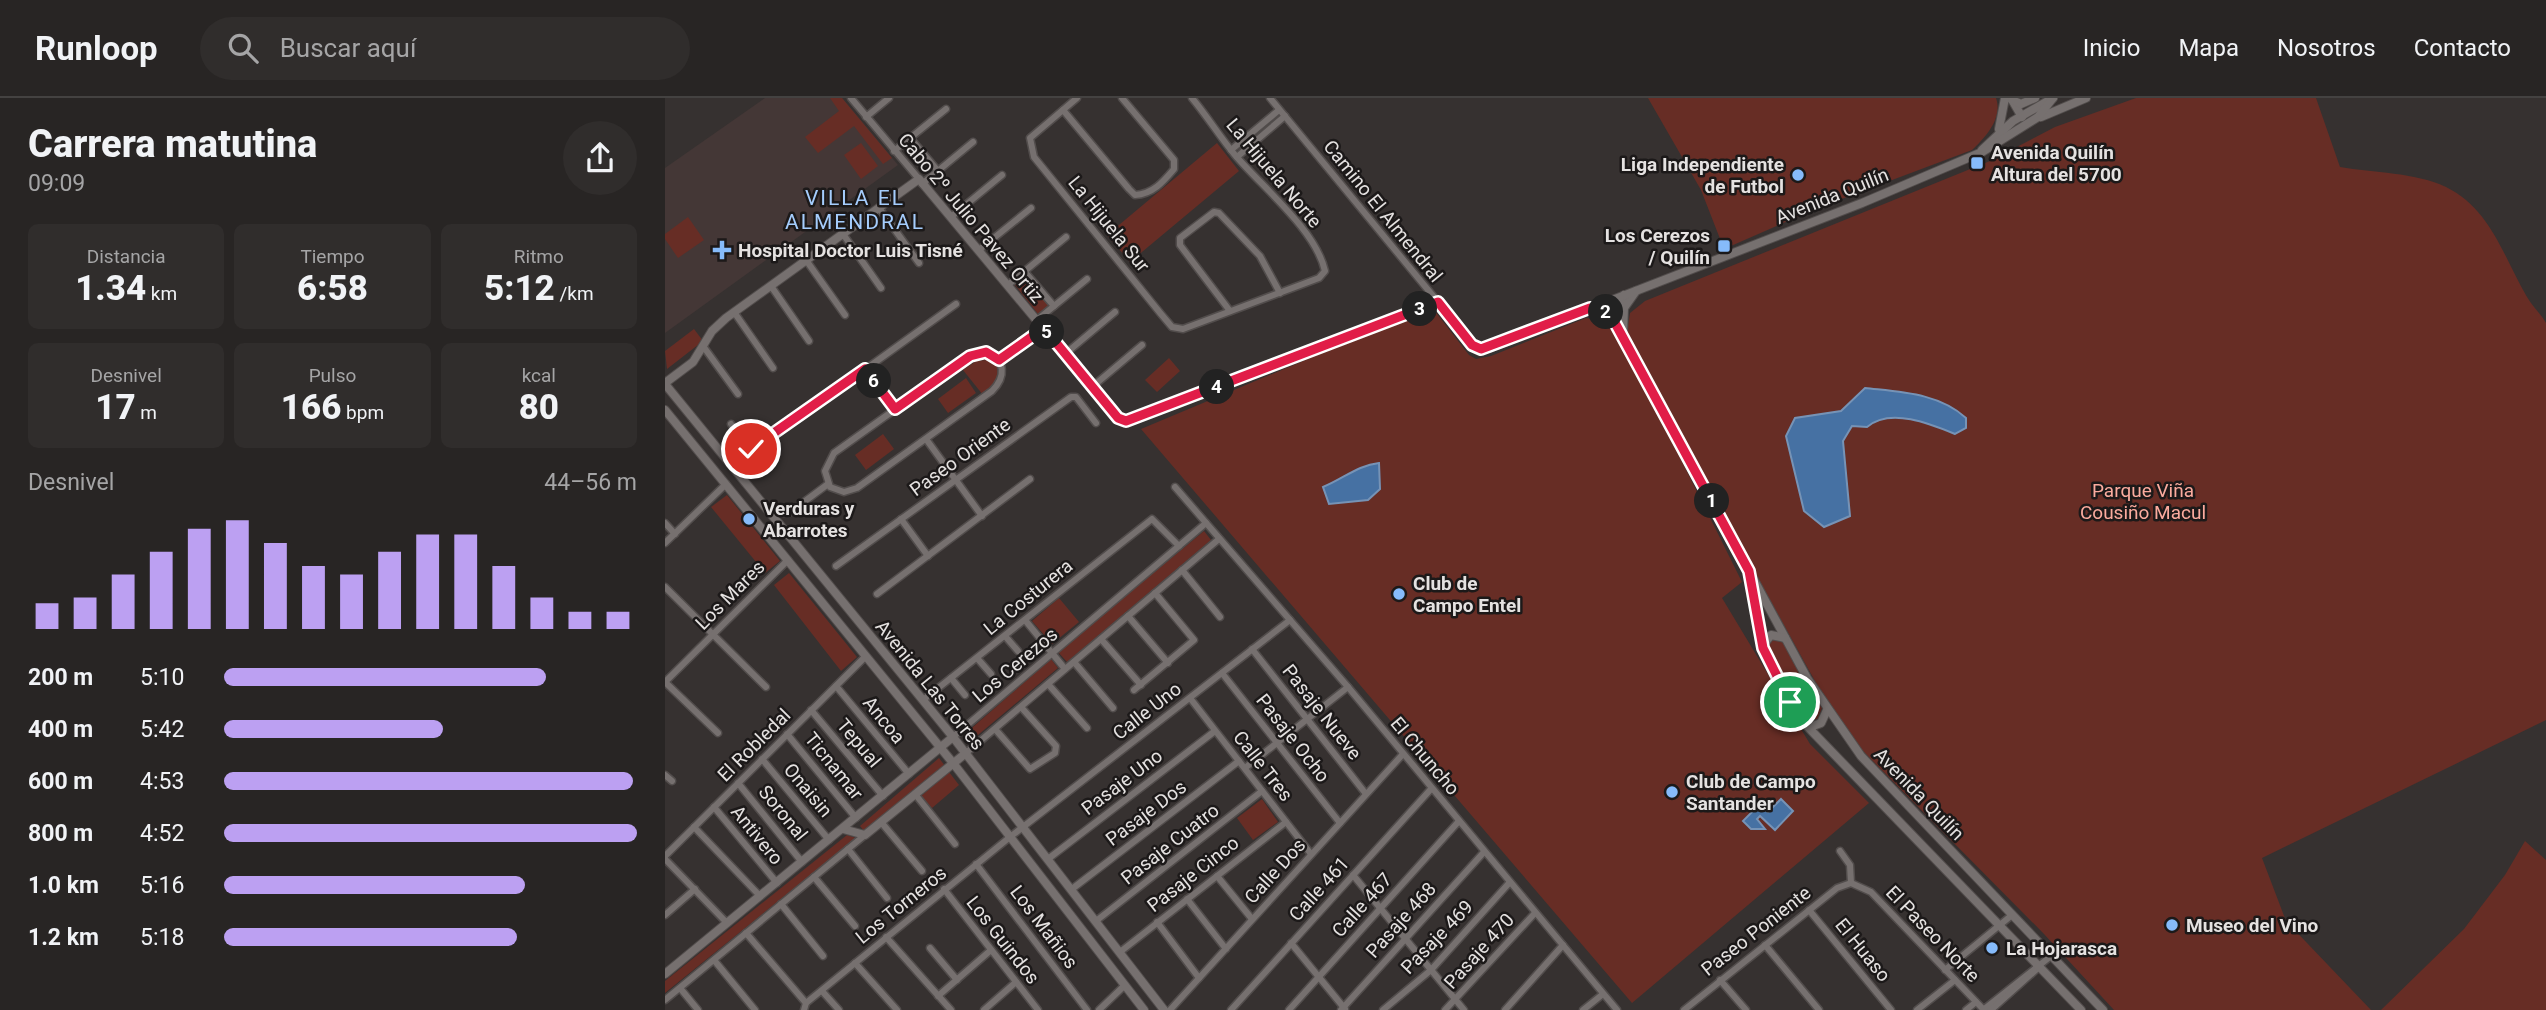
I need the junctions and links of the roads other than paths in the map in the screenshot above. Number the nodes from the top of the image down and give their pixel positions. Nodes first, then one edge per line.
1 (851, 98) edge
2 (889, 98) edge
3 (1077, 98) edge
4 (1122, 98) edge
5 (1192, 98) edge
6 (1270, 98) edge
7 (2035, 98) edge
8 (2053, 98) edge
9 (2086, 98) edge
10 (2010, 99) edge
11 (946, 109) dead end
12 (1063, 110) junction
13 (1279, 110) junction
14 (2021, 115) junction
15 (1285, 116) junction
16 (866, 117) junction
17 (2038, 117) junction
18 (2027, 125) junction
19 (1998, 132) junction
20 (911, 138) junction
21 (973, 142) dead end
22 (1231, 150) junction
23 (894, 151) junction
24 (1977, 154) junction
25 (1237, 157) junction
26 (938, 171) junction
27 (1002, 175) dead end
28 (921, 182) junction
29 (879, 208) junction
30 (1031, 208) dead end
31 (951, 217) junction
32 (843, 234) junction
33 (1066, 237) dead end
34 (979, 250) junction
35 (806, 260) junction
36 (919, 264) dead end
37 (1024, 271) junction
38 (1087, 279) dead end
39 (1008, 285) junction
40 (771, 286) junction
41 (1645, 286) junction
42 (881, 288) dead end
43 (1280, 293) junction
44 (1626, 293) junction
45 (1438, 302) junction
46 (1603, 302) junction
47 (956, 304) dead end
48 (1054, 306) junction
49 (1590, 308) junction
50 (1230, 311) junction
51 (1619, 311) junction
52 (734, 312) junction
53 (1115, 312) dead end
54 (845, 315) dead end
55 (1037, 320) junction
56 (1614, 321) junction
57 (1044, 328) junction
58 (1624, 339) junction
59 (809, 341) dead end
60 (1142, 345) dead end
61 (703, 346) junction
62 (1065, 354) junction
63 (999, 360) junction
64 (773, 368) dead end
65 (865, 369) junction
66 (665, 384) edge
67 (1093, 387) junction
68 (737, 394) dead end
69 (895, 409) junction
70 (665, 410) edge
71 (1096, 423) dead end
72 (731, 424) dead end
73 (926, 439) junction
74 (729, 463) junction
75 (717, 473) junction
76 (1030, 479) dead end
77 (955, 480) junction
78 (726, 484) junction
79 (828, 484) junction
80 (1175, 487) dead end
81 (770, 512) junction
82 (789, 513) junction
83 (982, 516) junction
84 (901, 519) junction
85 (665, 523) edge
86 (1206, 523) junction
87 (784, 530) junction
88 (674, 534) junction
89 (1219, 539) junction
90 (665, 543) edge
91 (1179, 546) junction
92 (928, 556) junction
93 (788, 560) junction
94 (809, 561) junction
95 (836, 566) dead end
96 (796, 570) junction
97 (1182, 570) junction
98 (1749, 571) junction
99 (665, 587) edge
100 (1155, 593) junction
101 (877, 594) dead end
102 (1128, 616) junction
103 (1220, 617) dead end
104 (1025, 620) junction
105 (1290, 620) junction
106 (1005, 635) junction
107 (712, 636) junction
108 (1101, 639) junction
109 (1787, 640) junction
110 (1763, 648) junction
111 (1252, 649) junction
112 (1018, 651) dead end
113 (1053, 654) junction
114 (866, 656) junction
115 (977, 658) junction
116 (1075, 662) junction
117 (1168, 663) junction
118 (1065, 669) junction
119 (1222, 673) junction
120 (991, 674) dead end
121 (951, 678) junction
122 (665, 682) edge
123 (1048, 684) junction
124 (1141, 685) junction
125 (836, 686) junction
126 (766, 687) dead end
127 (1348, 687) junction
128 (1135, 690) dead end
129 (965, 695) dead end
130 (1190, 698) junction
131 (923, 701) junction
132 (1021, 707) junction
133 (1113, 708) dead end
134 (811, 710) junction
135 (1827, 710) junction
136 (1307, 719) junction
137 (1804, 723) junction
138 (1087, 728) dead end
139 (995, 729) junction
140 (1215, 731) junction
141 (717, 733) dead end
142 (787, 734) junction
143 (954, 737) junction
144 (1277, 743) junction
145 (941, 748) junction
146 (966, 753) junction
147 (1403, 754) junction
148 (762, 759) junction
149 (1239, 761) junction
150 (953, 763) junction
151 (1245, 768) junction
152 (909, 774) junction
153 (665, 775) edge
154 (672, 781) dead end
155 (738, 783) junction
156 (1431, 789) junction
157 (1262, 791) junction
158 (915, 794) junction
159 (1366, 794) junction
160 (883, 796) junction
161 (714, 807) junction
162 (856, 818) junction
163 (1459, 821) junction
164 (881, 822) junction
165 (1286, 822) junction
166 (1340, 823) junction
167 (694, 827) junction
168 (1023, 827) junction
169 (843, 829) junction
170 (865, 835) junction
171 (1010, 836) junction
172 (829, 840) junction
173 (955, 844) dead end
174 (848, 849) junction
175 (1840, 851) dead end
176 (1484, 852) junction
177 (1311, 854) junction
178 (665, 858) edge
179 (1048, 859) junction
180 (802, 862) junction
181 (976, 864) junction
182 (922, 871) dead end
183 (1353, 875) junction
184 (1217, 876) junction
185 (814, 877) junction
186 (1510, 882) junction
187 (776, 883) junction
188 (1851, 883) junction
189 (944, 889) junction
190 (1072, 889) junction
191 (695, 890) junction
192 (760, 896) junction
193 (887, 898) dead end
194 (1187, 899) junction
195 (781, 904) junction
196 (1381, 908) junction
197 (1809, 910) junction
198 (1535, 913) junction
199 (665, 915) edge
200 (2012, 915) junction
201 (1252, 919) junction
202 (1096, 921) junction
203 (1157, 922) junction
204 (727, 923) junction
205 (1999, 925) junction
206 (855, 926) dead end
207 (747, 933) junction
208 (886, 937) junction
209 (1405, 939) junction
210 (1291, 943) junction
211 (1765, 945) junction
212 (1563, 946) junction
213 (930, 947) dead end
214 (1226, 949) junction
215 (991, 950) junction
216 (1120, 952) junction
217 (823, 956) dead end
218 (2051, 956) junction
219 (714, 960) junction
220 (855, 963) junction
221 (1431, 970) junction
222 (1945, 970) junction
223 (2035, 970) junction
224 (665, 974) edge
225 (1319, 977) junction
226 (1199, 978) junction
227 (1720, 979) junction
228 (957, 980) junction
229 (1955, 980) junction
230 (1016, 982) junction
231 (1125, 985) junction
232 (680, 988) junction
233 (822, 990) junction
234 (1603, 994) junction
235 (938, 996) junction
236 (665, 1000) edge
237 (1457, 1001) junction
238 (1976, 1002) junction
239 (805, 1006) edge
240 (1343, 1009) edge
241 (698, 1010) edge
242 (755, 1010) edge
243 (839, 1010) edge
244 (897, 1010) edge
245 (951, 1010) edge
246 (984, 1010) edge
247 (1038, 1010) edge
248 (1087, 1010) edge
249 (1099, 1010) edge
250 (1144, 1010) edge
251 (1164, 1010) edge
252 (1170, 1010) edge
253 (1231, 1010) edge
254 (1289, 1010) edge
255 (1383, 1010) edge
256 (1445, 1010) edge
257 (1464, 1010) edge
258 (1505, 1010) edge
259 (1583, 1010) edge
260 (1616, 1010) edge
261 (1684, 1010) edge
262 (1745, 1010) edge
263 (1819, 1010) edge
264 (1891, 1010) edge
265 (1917, 1010) edge
266 (1966, 1010) edge
267 (1984, 1010) edge
268 (1991, 1010) edge
269 (2081, 1010) edge
270 (2103, 1010) edge

1 - 16 street, Cabo 2º Julio Pavez Ortiz
2 - 16 street
3 - 12 street
4 - 12 street
5 - 22 street, La Hijuela Norte
6 - 13 street, Camino El Almendral
7 - 10 main road
8 - 14 main road
8 - 17 main road, Avenida Quilín
9 - 17 main road
10 - 14 main road
10 - 19 main road
11 - 20 street
12 - 50 street, La Hijuela Sur
13 - 15 street, Camino El Almendral
13 - 22 street
14 - 18 main road
14 - 19 main road
15 - 25 street
15 - 45 street, Camino El Almendral
16 - 23 street, Cabo 2º Julio Pavez Ortiz
17 - 18 main road, Avenida Quilín
18 - 24 main road, Avenida Quilín
19 - 24 main road
20 - 23 street
20 - 26 street, Cabo 2º Julio Pavez Ortiz
21 - 26 street
22 - 25 street, La Hijuela Norte
23 - 28 street, Cabo 2º Julio Pavez Ortiz
24 - 41 main road, Avenida Quilín
25 - 43 street, La Hijuela Norte
26 - 28 street
27 - 31 street
28 - 29 main road
28 - 31 main road, Cabo 2º Julio Pavez Ortiz
29 - 32 main road
29 - 36 street
30 - 34 street
31 - 34 main road, Cabo 2º Julio Pavez Ortiz
32 - 35 main road
32 - 42 street
33 - 37 street
34 - 39 main road, Cabo 2º Julio Pavez Ortiz
35 - 40 main road
35 - 54 street
37 - 39 street
37 - 48 street, Cabo 2º Julio Pavez Ortiz
38 - 48 street
39 - 55 main road, Cabo 2º Julio Pavez Ortiz
40 - 52 main road
40 - 59 street
41 - 44 main road, Avenida Quilín
41 - 51 main road, Avenida Quilín
43 - 50 street
43 - 50 street
44 - 46 main road, Camino El Almendral
44 - 51 main road, Avenida Quilín
45 - 49 main road, Camino El Almendral
45 - 67 main road, Cabo 2º Julio Pavez Ortiz
46 - 49 main road, Camino El Almendral
46 - 51 main road
47 - 65 street
48 - 55 street
49 - 56 main road
51 - 56 main road, Avenida Quilín
51 - 58 main road, Avenida Quilín
52 - 61 main road
52 - 64 street
53 - 62 street
55 - 57 main road, Cabo 2º Julio Pavez Ortiz
56 - 58 main road, Avenida Quilín
57 - 62 main road, Cabo 2º Julio Pavez Ortiz
57 - 63 street
58 - 98 main road, Avenida Quilín
60 - 67 street
61 - 66 main road
61 - 68 street
62 - 67 main road, Cabo 2º Julio Pavez Ortiz
63 - 69 street
63 - 73 street
65 - 69 street
65 - 72 street
66 - 74 main road, Avenida Las Torres
69 - 79 street
70 - 75 main road, Avenida Las Torres
71 - 77 street, Paseo Oriente
73 - 77 street
73 - 79 street
74 - 75 main road
74 - 81 main road, Avenida Las Torres
75 - 78 main road, Avenida Las Torres
76 - 83 street
77 - 83 street
77 - 84 street, Paseo Oriente
78 - 88 street
78 - 93 main road, Avenida Las Torres
79 - 82 street
80 - 86 street
81 - 82 street
81 - 87 main road, Avenida Las Torres
82 - 87 street
83 - 92 street
84 - 92 street
84 - 95 street, Paseo Oriente
85 - 88 street
86 - 89 street, El Chuncho
86 - 91 street, Los Cerezos
87 - 94 main road, Avenida Las Torres
88 - 90 street
89 - 97 street, Los Cerezos
89 - 105 street, El Chuncho
91 - 104 street, La Costurera
91 - 113 street, Los Cerezos
92 - 101 street
93 - 96 main road, Avenida Las Torres
93 - 107 street, Los Mares
94 - 96 main road
94 - 131 main road, Avenida Las Torres
96 - 114 main road, Avenida Las Torres
97 - 100 street, Los Cerezos
97 - 103 street
98 - 109 main road, Avenida Quilín
98 - 110 main road, Avenida Quilín
99 - 107 street
100 - 102 street, Los Cerezos
100 - 117 street
102 - 108 street, Los Cerezos
102 - 117 street
104 - 106 street, La Costurera
104 - 113 street
105 - 111 street, Calle Uno
105 - 127 street, El Chuncho
106 - 112 street
106 - 115 street, La Costurera
107 - 122 street, Los Mares
107 - 126 street
108 - 116 street, Los Cerezos
108 - 124 street
109 - 110 main road
109 - 135 main road, Avenida Quilín
110 - 137 main road, Avenida Quilín
111 - 119 street, Calle Uno
111 - 136 street, Pasaje Nueve
113 - 118 street
113 - 143 street, Los Cerezos
114 - 125 street, El Robledal
114 - 145 main road, Avenida Las Torres
115 - 120 street
115 - 121 street, La Costurera
116 - 118 street, Los Cerezos
116 - 133 street
117 - 124 street
118 - 123 street, Los Cerezos
119 - 130 street, Calle Uno
119 - 144 street, Pasaje Ocho
121 - 129 street
121 - 131 street, La Costurera
122 - 141 street
123 - 132 street, Los Cerezos
123 - 138 street
124 - 128 street
125 - 134 street, El Robledal
125 - 152 street, Ancoa
127 - 136 street
127 - 147 street, El Chuncho
130 - 140 street, Calle Tres
130 - 168 street, Calle Uno
131 - 143 main road, Avenida Las Torres
132 - 139 street, Los Cerezos
132 - 139 street
134 - 142 street, El Robledal
134 - 160 street, Tepual
135 - 137 main road
135 - 200 main road, Avenida Quilín
136 - 144 street
136 - 159 street, Pasaje Nueve
137 - 205 main road, Avenida Quilín
139 - 146 street, Los Cerezos
140 - 149 street, Calle Tres
140 - 179 street, Pasaje Uno
142 - 148 street, El Robledal
142 - 162 street, Ticnamar
143 - 145 main road, Los Cerezos
143 - 146 main road, Avenida Las Torres
144 - 151 street
144 - 166 street, Pasaje Ocho
145 - 150 main road, Avenida Las Torres
145 - 152 main road, Los Cerezos
146 - 150 main road, Los Cerezos
146 - 168 main road, Avenida Las Torres
147 - 156 street, El Chuncho
147 - 159 street, Calle Dos
148 - 155 street, El Robledal
148 - 172 street, Onaisin
149 - 151 street, Calle Tres
149 - 190 street, Pasaje Dos
150 - 158 main road, Los Cerezos
150 - 171 main road, Avenida Las Torres
151 - 157 street, Calle Tres
152 - 160 main road, Los Cerezos
153 - 154 street
155 - 161 street, El Robledal
155 - 180 street, Soronal
156 - 163 street, El Chuncho
156 - 183 street, Calle 461
157 - 165 street, Calle Tres
157 - 202 street, Pasaje Cuatro
158 - 164 main road, Los Cerezos
158 - 173 street
159 - 166 street, Calle Dos
160 - 162 main road, Los Cerezos
161 - 167 street, El Robledal
161 - 187 street, Antivero
162 - 169 main road, Los Cerezos
163 - 176 street, El Chuncho
163 - 196 street, Calle 467
164 - 170 main road, Los Cerezos
164 - 182 street
165 - 177 street, Calle Tres
165 - 184 street, Pasaje Cinco
166 - 177 street, Calle Dos
167 - 178 street, El Robledal
167 - 192 street
168 - 171 street, Los Torneros
168 - 179 main road, Avenida Las Torres
169 - 170 main road
169 - 172 main road, Los Cerezos
170 - 174 street, Los Cerezos
171 - 181 street, Los Torneros
171 - 231 main road, Avenida Las Torres
172 - 180 main road, Los Cerezos
174 - 185 street, Los Cerezos
174 - 193 street
175 - 188 street
176 - 186 street, El Chuncho
176 - 209 street, Pasaje 468
177 - 201 street, Calle Dos
178 - 191 street
179 - 190 main road, Avenida Las Torres
180 - 187 main road, Los Cerezos
181 - 189 street, Los Torneros
181 - 248 street, Los Mañios
183 - 196 street
183 - 210 street, Calle 461
184 - 194 street, Pasaje Cinco
184 - 201 street
185 - 195 street, Los Cerezos
185 - 206 street
186 - 198 street, El Chuncho
186 - 221 street, Pasaje 469
187 - 192 main road, Los Cerezos
188 - 197 street, Paseo Poniente
188 - 222 street, El Paseo Norte
189 - 208 street, Los Torneros
189 - 215 street, Los Guindos
190 - 202 main road, Avenida Las Torres
191 - 199 street
191 - 204 street
192 - 204 main road, Los Cerezos
194 - 203 street, Pasaje Cinco
194 - 214 street
195 - 207 street, Los Cerezos
195 - 217 street
196 - 209 street
196 - 225 street, Calle 467
197 - 211 street, Paseo Poniente
197 - 264 street, El Huaso
198 - 212 street, El Chuncho
198 - 237 street, Pasaje 470
200 - 205 street
200 - 218 main road, Avenida Quilín
201 - 214 street, Calle Dos
202 - 216 main road, Avenida Las Torres
203 - 216 street, Pasaje Cinco
203 - 226 street
204 - 224 main road, Los Cerezos
205 - 222 street
205 - 223 main road, Avenida Quilín
207 - 219 street, Los Cerezos
207 - 239 street
208 - 220 street, Los Torneros
208 - 235 street
209 - 221 street
209 - 240 street, Pasaje 468
210 - 225 street
210 - 253 street, Calle 461
211 - 227 street, Paseo Poniente
211 - 263 street
212 - 234 street, El Chuncho
212 - 258 street
213 - 228 street
214 - 226 street, Calle Dos
215 - 228 street
215 - 230 street, Los Guindos
216 - 251 main road, Avenida Las Torres
218 - 223 street
218 - 270 main road, Avenida Quilín
219 - 232 street, Los Cerezos
219 - 242 street
220 - 233 street, Los Torneros
220 - 244 street
221 - 237 street
221 - 255 street, Pasaje 469
222 - 229 street, El Paseo Norte
223 - 267 street
223 - 268 street
223 - 269 main road, Avenida Quilín
225 - 240 street
225 - 254 street, Calle 467
226 - 252 street, Calle Dos
227 - 261 street, Paseo Poniente
227 - 262 street
228 - 235 street
229 - 238 street, El Paseo Norte
229 - 265 street
230 - 246 street
230 - 247 street, Los Guindos
231 - 249 street
231 - 250 main road, Avenida Las Torres
232 - 236 street, Los Cerezos
232 - 241 street
233 - 239 street, Los Torneros
233 - 243 street
234 - 259 street
234 - 260 street, El Chuncho
235 - 245 street
237 - 256 street, Pasaje 470
237 - 257 street
238 - 266 street
238 - 267 street, El Paseo Norte

